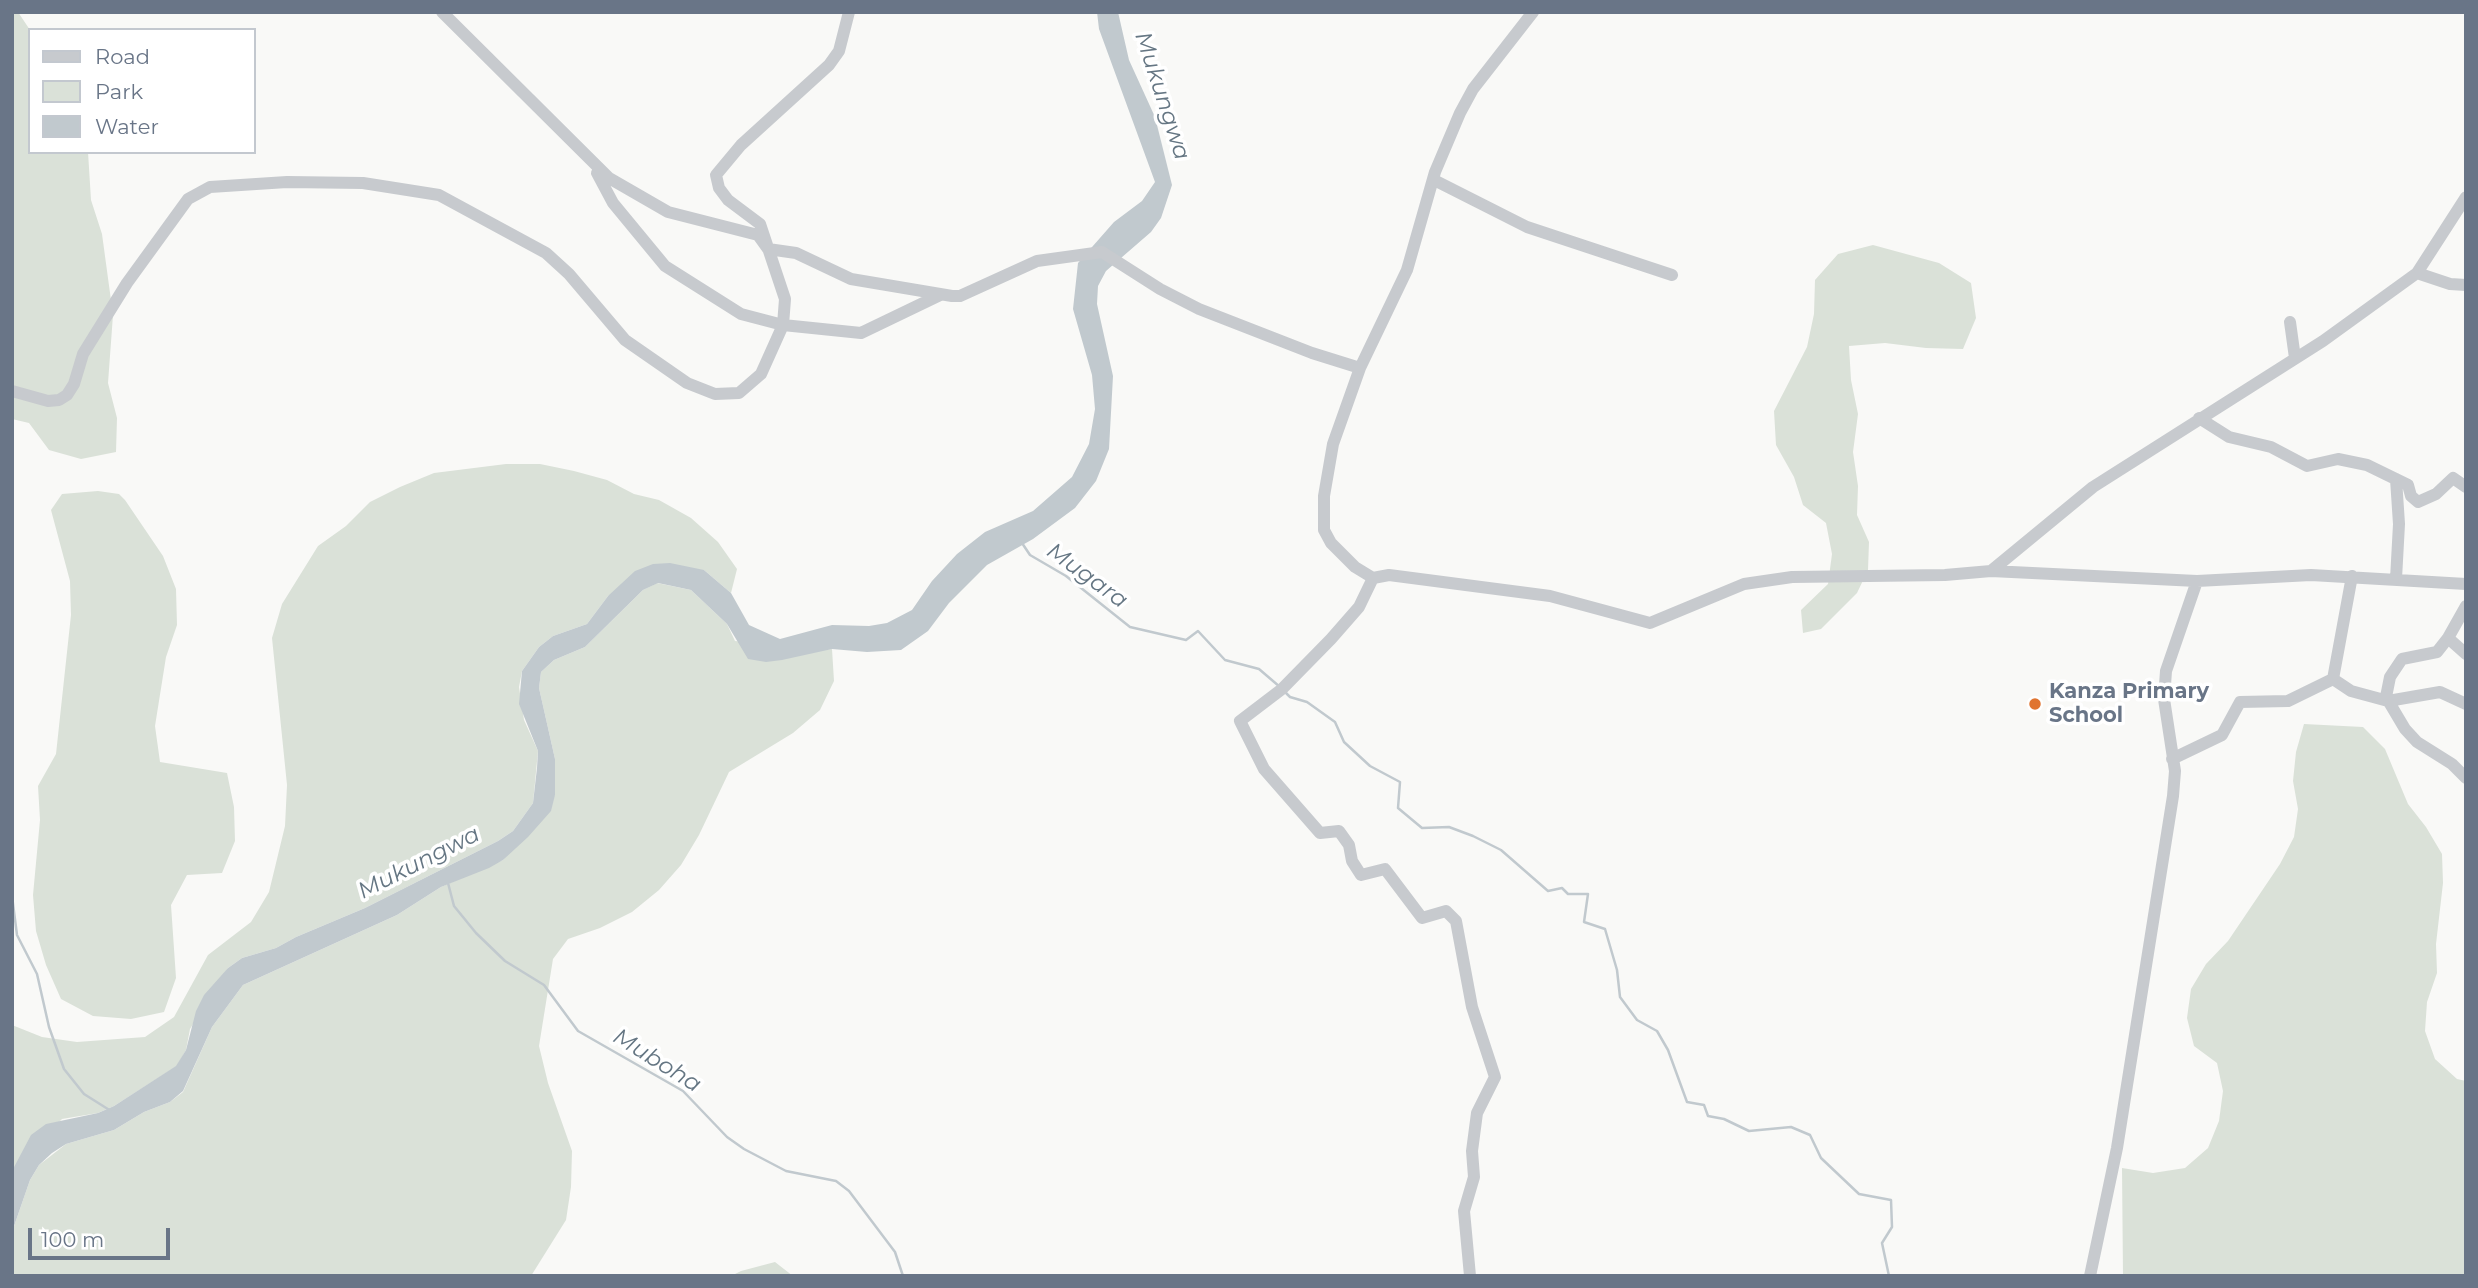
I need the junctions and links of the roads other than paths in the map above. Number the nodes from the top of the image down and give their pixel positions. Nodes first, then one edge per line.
1 (442, 12) edge
2 (849, 12) edge
3 (1533, 12) edge
4 (589, 157) junction
5 (1434, 180) junction
6 (2466, 197) edge
7 (768, 249) junction
8 (2417, 273) junction
9 (1672, 275) dead end
10 (2466, 285) edge
11 (941, 295) junction
12 (2290, 322) dead end
13 (783, 325) junction
14 (2295, 358) junction
15 (1360, 368) junction
16 (12, 391) edge
17 (2199, 418) junction
18 (2396, 479) junction
19 (2466, 487) edge
20 (1991, 571) junction
21 (2352, 576) junction
22 (1373, 578) junction
23 (2396, 579) junction
24 (2197, 581) junction
25 (2466, 584) edge
26 (2466, 606) edge
27 (2448, 638) junction
28 (2466, 654) edge
29 (2333, 679) junction
30 (2388, 701) junction
31 (2466, 704) edge
32 (2172, 758) junction
33 (2466, 778) edge
34 (1470, 1276) edge
35 (2090, 1276) edge

1 - 4 street
2 - 7 street
3 - 5 street
4 - 7 street
4 - 13 street
5 - 9 street
5 - 15 street
6 - 8 street
7 - 11 street
7 - 13 street
8 - 10 street
8 - 14 street
11 - 13 street
11 - 15 street
12 - 14 street
13 - 16 street
14 - 17 street
15 - 22 street
17 - 18 street
17 - 20 street
18 - 19 street
18 - 23 street
20 - 22 street
20 - 24 street
21 - 23 street
21 - 24 street
21 - 29 street
22 - 34 street
23 - 25 street
24 - 32 street
26 - 27 street
27 - 28 street
27 - 30 street
29 - 30 street
29 - 32 street
30 - 31 street
30 - 33 street
32 - 35 street

